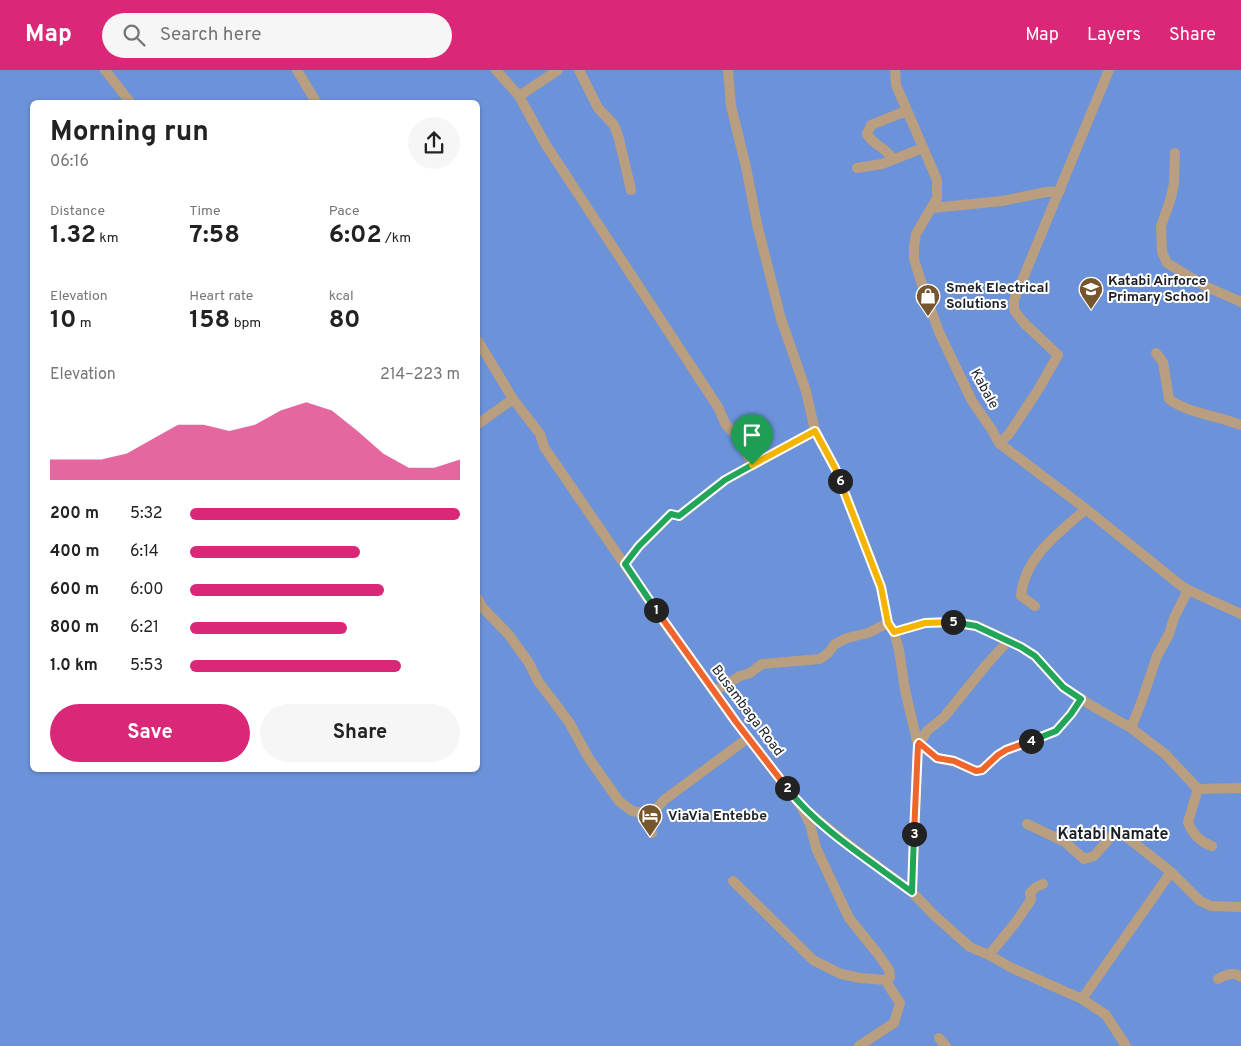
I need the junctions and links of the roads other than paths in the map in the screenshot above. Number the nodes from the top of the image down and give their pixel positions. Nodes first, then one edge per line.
1 (105, 70) edge
2 (297, 70) edge
3 (496, 70) edge
4 (558, 70) edge
5 (579, 70) edge
6 (728, 70) edge
7 (894, 70) edge
8 (1109, 70) edge
9 (519, 96) junction
10 (128, 100) edge
11 (315, 100) edge
12 (906, 110) junction
13 (923, 148) junction
14 (1175, 153) dead end
15 (895, 159) junction
16 (857, 168) dead end
17 (631, 190) dead end
18 (1060, 191) junction
19 (932, 208) junction
20 (1241, 302) edge
21 (480, 344) edge
22 (1156, 353) dead end
23 (513, 398) junction
24 (480, 423) edge
25 (1241, 425) edge
26 (815, 431) junction
27 (999, 443) junction
28 (752, 465) junction
29 (1086, 509) junction
30 (625, 564) junction
31 (1188, 590) junction
32 (480, 603) edge
33 (1035, 606) dead end
34 (1241, 614) edge
35 (891, 627) junction
36 (1008, 641) junction
37 (715, 691) junction
38 (1081, 699) junction
39 (1131, 728) junction
40 (748, 738) junction
41 (918, 744) junction
42 (1241, 788) edge
43 (1198, 789) junction
44 (800, 804) junction
45 (647, 813) junction
46 (1027, 824) dead end
47 (652, 833) dead end
48 (1212, 846) dead end
49 (1171, 872) junction
50 (732, 881) dead end
51 (1043, 884) dead end
52 (912, 892) junction
53 (1241, 907) edge
54 (989, 955) junction
55 (1241, 977) edge
56 (1218, 979) dead end
57 (885, 980) junction
58 (1082, 999) junction
59 (859, 1046) edge
60 (1126, 1046) edge

1 - 10 street
2 - 11 street
3 - 9 street
4 - 9 street
5 - 17 street
6 - 26 street
7 - 12 street, Kabale
8 - 18 street
9 - 28 street
12 - 13 street, Kabale
12 - 15 street
13 - 15 street
13 - 19 street, Kabale
14 - 20 street
15 - 16 street
18 - 19 street
18 - 27 street
19 - 27 street, Kabale
21 - 23 street, Busambaga Road
22 - 25 street
23 - 24 street
23 - 30 street, Busambaga Road
26 - 28 street
26 - 35 street
27 - 29 street, Kabale
28 - 30 street
29 - 31 street, Kabale
29 - 33 street
30 - 37 street, Busambaga Road
31 - 34 street, Kabale
31 - 39 street
32 - 45 street
35 - 36 street
35 - 37 street
35 - 41 street
36 - 38 street
36 - 41 street
37 - 40 street, Busambaga Road
38 - 39 street
38 - 41 street
39 - 43 street
40 - 44 street, Busambaga Road
40 - 45 street
41 - 52 street
42 - 43 street
43 - 48 street
44 - 52 street, Busambaga Road
44 - 57 street
45 - 47 street
46 - 49 street
49 - 53 street
49 - 58 street
50 - 57 street
51 - 54 street
52 - 54 street, Busambaga Road
54 - 58 street, Busambaga Road
55 - 56 street
57 - 59 street
58 - 60 street, Busambaga Road

